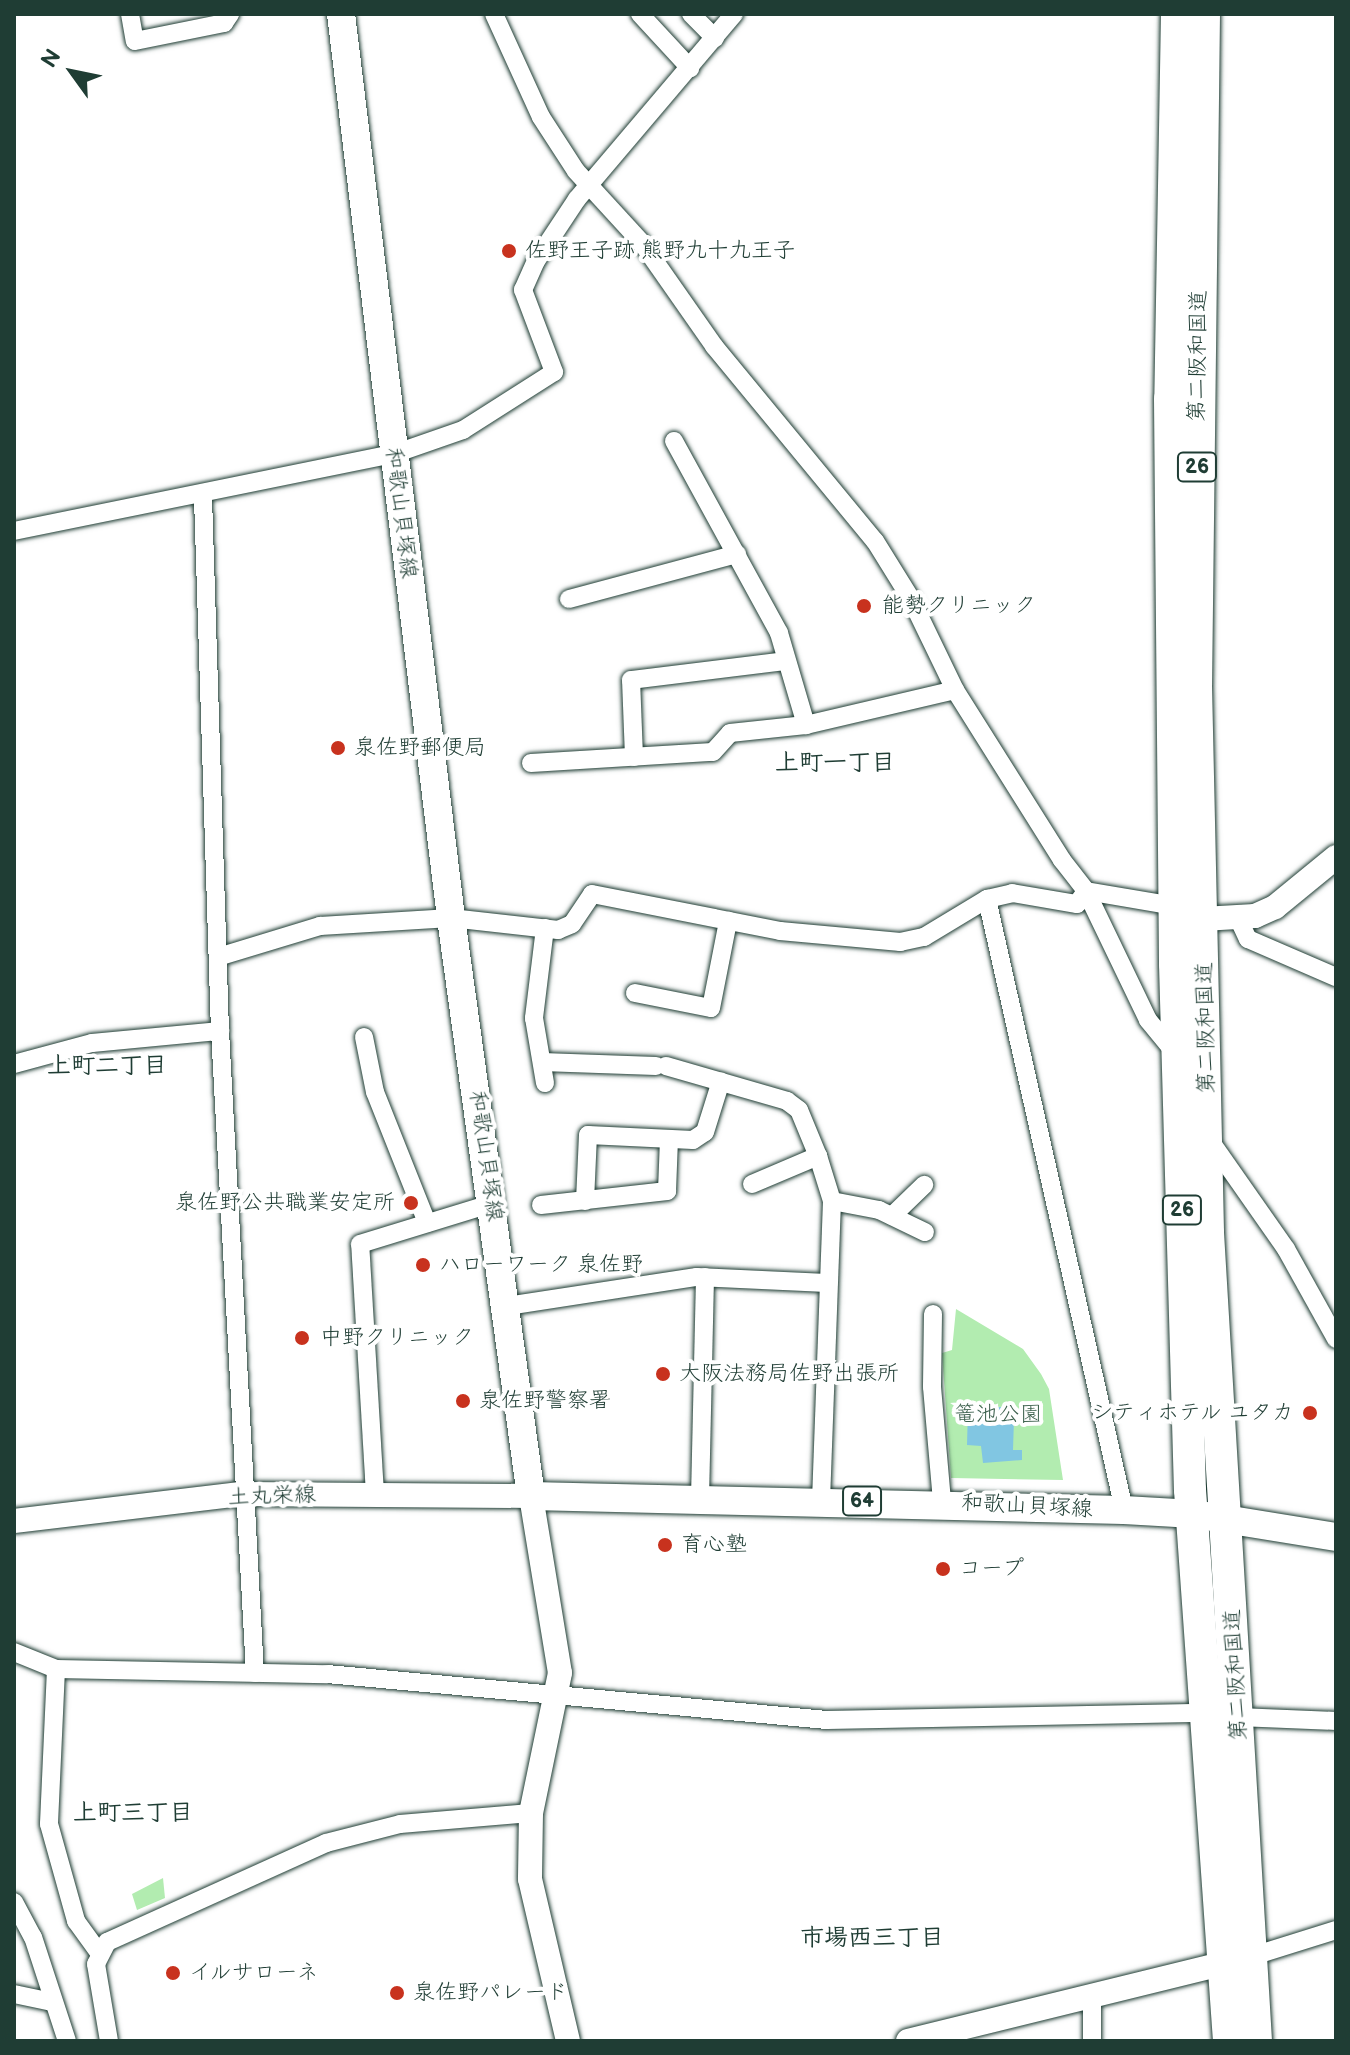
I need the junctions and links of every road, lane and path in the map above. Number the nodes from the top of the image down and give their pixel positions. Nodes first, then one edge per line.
1 (130, 14) edge
2 (230, 14) edge
3 (341, 14) edge
4 (494, 14) edge
5 (640, 14) edge
6 (691, 14) edge
7 (734, 14) edge
8 (1177, 14) edge
9 (1204, 14) edge
10 (715, 38) junction
11 (690, 68) junction
12 (591, 188) junction
13 (674, 441) dead end
14 (394, 454) junction
15 (203, 497) junction
16 (14, 531) edge
17 (737, 554) junction
18 (569, 599) dead end
19 (786, 661) junction
20 (955, 690) junction
21 (806, 725) junction
22 (634, 757) junction
23 (531, 763) dead end
24 (1336, 857) edge
25 (1086, 891) junction
26 (987, 899) junction
27 (1188, 913) junction
28 (451, 918) junction
29 (1239, 920) junction
30 (728, 921) junction
31 (545, 928) junction
32 (218, 957) junction
33 (1336, 977) edge
34 (635, 993) dead end
35 (220, 1031) junction
36 (364, 1037) dead end
37 (1178, 1057) junction
38 (542, 1062) junction
39 (14, 1064) edge
40 (721, 1081) junction
41 (545, 1083) dead end
42 (669, 1139) junction
43 (1209, 1139) junction
44 (818, 1156) junction
45 (752, 1184) dead end
46 (924, 1185) dead end
47 (585, 1201) junction
48 (832, 1201) junction
49 (493, 1203) junction
50 (541, 1205) dead end
51 (892, 1216) junction
52 (427, 1223) junction
53 (925, 1232) dead end
54 (705, 1277) junction
55 (827, 1283) junction
56 (507, 1306) junction
57 (933, 1314) dead end
58 (1336, 1339) edge
59 (242, 1494) junction
60 (375, 1494) junction
61 (531, 1496) junction
62 (700, 1498) junction
63 (821, 1500) junction
64 (942, 1502) junction
65 (1124, 1510) junction
66 (1209, 1517) junction
67 (14, 1521) edge
68 (1336, 1537) edge
69 (14, 1652) edge
70 (56, 1669) junction
71 (255, 1673) junction
72 (554, 1697) junction
73 (1206, 1713) junction
74 (1238, 1717) junction
75 (1336, 1721) edge
76 (531, 1813) junction
77 (14, 1902) edge
78 (1336, 1930) edge
79 (98, 1951) junction
80 (1237, 1960) junction
81 (14, 1994) edge
82 (1092, 1996) junction
83 (53, 2002) junction
84 (67, 2041) edge
85 (109, 2041) edge
86 (568, 2041) edge
87 (908, 2041) edge
88 (1092, 2041) edge
89 (1229, 2041) edge
90 (1256, 2041) edge

1 - 2 street
3 - 14 main road, 和歌山貝塚線
4 - 12 street
5 - 11 street
6 - 10 street
7 - 10 street
8 - 27 highway, 第二阪和国道 / 26
9 - 27 highway, 第二阪和国道 / 26
10 - 11 street
11 - 12 street
12 - 14 street
12 - 20 street
13 - 17 street
14 - 15 street
14 - 28 main road, 和歌山貝塚線
15 - 16 street
15 - 32 street
17 - 18 street
17 - 19 street
19 - 21 street
19 - 22 street
20 - 21 street
20 - 25 street
21 - 22 street
22 - 23 street
24 - 29 street
25 - 26 street
25 - 27 street
25 - 37 street
26 - 30 street
26 - 65 street
27 - 29 street
27 - 37 highway, 第二阪和国道 / 26
27 - 43 highway, 第二阪和国道 / 26
28 - 31 street
28 - 32 street
28 - 49 main road, 和歌山貝塚線
29 - 33 street
30 - 31 street
30 - 34 street
31 - 38 street
32 - 35 street
35 - 39 street
35 - 59 street
36 - 52 street
37 - 66 highway, 第二阪和国道 / 26
38 - 40 street
38 - 41 street
40 - 42 street
40 - 44 street
42 - 47 street
42 - 47 street
43 - 58 street
43 - 66 highway, 第二阪和国道 / 26
44 - 45 street
44 - 48 street
46 - 51 street
47 - 50 street
48 - 51 street
48 - 55 street
49 - 52 street
49 - 56 main road, 和歌山貝塚線
51 - 53 street
52 - 60 street
54 - 55 street
54 - 56 street
54 - 62 street
55 - 63 street
56 - 61 main road, 和歌山貝塚線
57 - 64 street
59 - 60 street, 土丸栄線
59 - 67 street, 土丸栄線
59 - 71 street
60 - 61 street, 土丸栄線
61 - 62 main road, 和歌山貝塚線 / 64
61 - 72 street
62 - 63 main road, 和歌山貝塚線 / 64
63 - 64 main road, 和歌山貝塚線 / 64
64 - 65 main road, 和歌山貝塚線 / 64
65 - 66 main road, 和歌山貝塚線 / 64
66 - 68 main road, 和歌山貝塚線 / 64
66 - 73 highway, 第二阪和国道 / 26
66 - 74 highway, 第二阪和国道 / 26
69 - 70 street
70 - 71 street
70 - 79 street
71 - 72 street
72 - 73 street
72 - 76 street
73 - 80 highway, 第二阪和国道 / 26
74 - 75 street
74 - 80 highway, 第二阪和国道 / 26
76 - 79 street
76 - 86 street
77 - 83 street
78 - 80 street
79 - 85 street
80 - 82 street
80 - 89 highway, 第二阪和国道 / 26
80 - 90 highway, 第二阪和国道 / 26
81 - 83 street
82 - 87 street
82 - 88 street
83 - 84 street

